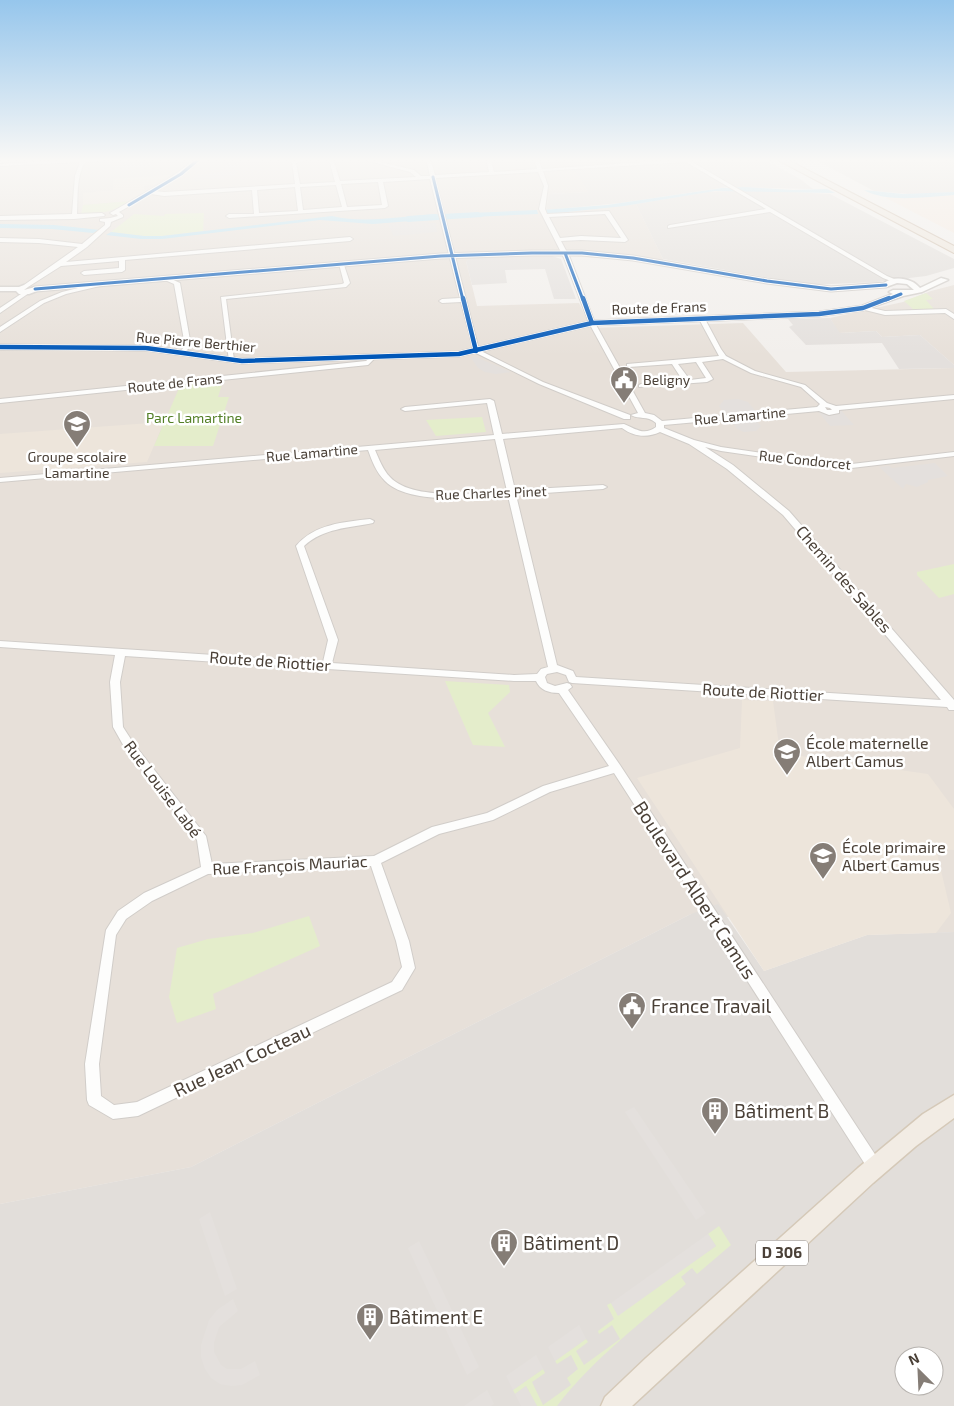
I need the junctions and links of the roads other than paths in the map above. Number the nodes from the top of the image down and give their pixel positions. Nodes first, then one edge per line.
1 (108, 225) edge
2 (114, 225) edge
3 (445, 225) edge
4 (550, 225) edge
5 (615, 225) edge
6 (679, 225) edge
7 (794, 225) edge
8 (908, 225) edge
9 (921, 225) edge
10 (670, 226) dead end
11 (104, 231) junction
12 (350, 239) dead end
13 (0, 240) edge
14 (558, 240) junction
15 (954, 242) edge
16 (85, 246) junction
17 (954, 250) edge
18 (565, 253) junction
19 (453, 255) junction
20 (122, 259) junction
21 (61, 264) junction
22 (342, 265) junction
23 (84, 273) dead end
24 (954, 277) edge
25 (167, 279) junction
26 (944, 280) junction
27 (889, 281) junction
28 (909, 282) junction
29 (98, 284) junction
30 (0, 289) edge
31 (27, 289) junction
32 (918, 290) junction
33 (901, 294) junction
34 (463, 300) junction
35 (442, 301) dead end
36 (874, 307) junction
37 (954, 310) edge
38 (946, 311) junction
39 (0, 312) edge
40 (954, 317) edge
41 (702, 319) junction
42 (592, 323) junction
43 (0, 330) edge
44 (0, 347) edge
45 (476, 352) junction
46 (182, 353) junction
47 (724, 357) junction
48 (231, 360) junction
49 (355, 360) junction
50 (698, 360) junction
51 (674, 362) junction
52 (629, 365) dead end
53 (688, 383) junction
54 (641, 386) dead end
55 (954, 397) edge
56 (0, 401) edge
57 (823, 407) junction
58 (405, 409) dead end
59 (613, 411) junction
60 (642, 414) junction
61 (627, 417) junction
62 (624, 426) junction
63 (659, 426) junction
64 (609, 427) junction
65 (498, 436) junction
66 (692, 442) junction
67 (372, 448) junction
68 (728, 451) junction
69 (954, 454) edge
70 (722, 463) junction
71 (0, 480) edge
72 (603, 487) dead end
73 (511, 494) junction
74 (370, 521) dead end
75 (0, 644) edge
76 (121, 651) junction
77 (327, 665) junction
78 (553, 668) junction
79 (540, 677) junction
80 (572, 680) junction
81 (562, 689) junction
82 (953, 705) edge
83 (616, 768) junction
84 (375, 861) junction
85 (207, 868) junction
86 (107, 957) joint
87 (954, 1105) edge
88 (875, 1168) junction
89 (614, 1406) edge

1 - 11 street
2 - 11 street
3 - 19 street
4 - 14 street
5 - 14 street
6 - 10 street
7 - 27 street
8 - 17 highway
9 - 15 highway
11 - 16 street
12 - 20 street
13 - 16 street
14 - 18 street
16 - 21 street
18 - 19 street
18 - 27 street
18 - 42 street
19 - 22 street
19 - 34 street
20 - 21 street
20 - 23 street
21 - 31 street
22 - 25 street
22 - 48 street
24 - 26 street
25 - 29 street
25 - 46 street
26 - 28 street
26 - 32 street
27 - 28 street
27 - 33 street
28 - 32 street
29 - 31 street
29 - 43 street
30 - 31 street
31 - 39 street
32 - 33 street, Route de Frans
33 - 36 street, Route de Frans
34 - 35 street
34 - 45 street
36 - 38 street
36 - 41 street, Route de Frans
37 - 38 street
38 - 40 street
41 - 42 street, Route de Frans
41 - 47 street
42 - 45 street, Route de Frans
42 - 60 street
44 - 46 street, Rue Pierre Berthier
45 - 49 street, Route de Frans
45 - 59 street
46 - 48 street, Rue Pierre Berthier
47 - 50 street
47 - 57 street
48 - 49 street, Rue Pierre Berthier
49 - 56 street, Route de Frans
50 - 51 street
50 - 53 street
51 - 52 street
51 - 53 street
53 - 54 street
55 - 57 street, Rue Lamartine
57 - 63 street, Rue Lamartine
58 - 65 street
59 - 61 street
59 - 64 street
60 - 61 street
60 - 63 street, Rue Condorcet
61 - 62 street
62 - 63 street, Rue Lamartine
62 - 64 street, Rue Lamartine
63 - 66 street, Rue Condorcet
64 - 65 street, Rue Lamartine
65 - 67 street, Rue Lamartine
65 - 73 street
66 - 68 street, Rue Condorcet
66 - 70 street, Chemin des Sables
67 - 71 street, Rue Lamartine
67 - 73 street, Rue Charles Pinet
68 - 69 street, Rue Condorcet
68 - 70 street
68 - 70 street
70 - 82 street, Chemin des Sables
72 - 73 street, Rue Charles Pinet
73 - 78 street
74 - 77 street
75 - 76 street, Route de Riottier
76 - 77 street, Route de Riottier
76 - 85 street, Rue Louise Labé
77 - 79 street, Route de Riottier
78 - 79 street
78 - 80 street
79 - 81 street
80 - 81 street
80 - 82 street, Route de Riottier
81 - 83 street, Boulevard Albert Camus
83 - 84 street, Rue François Mauriac
83 - 88 street, Boulevard Albert Camus
84 - 85 street, Rue François Mauriac
84 - 86 street, Rue Jean Cocteau
85 - 86 street, Rue François Mauriac
87 - 88 main road, D 306
88 - 89 main road, D 306

